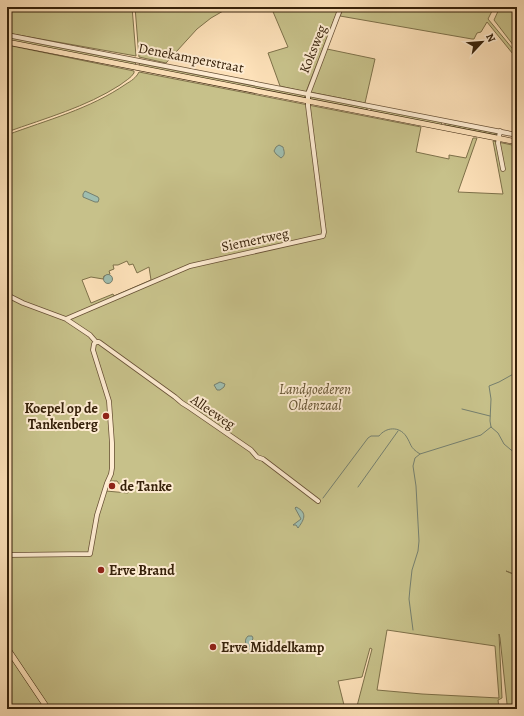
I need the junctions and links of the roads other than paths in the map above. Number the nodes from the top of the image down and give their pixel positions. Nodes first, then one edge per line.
1 (341, 7) edge
2 (7, 35) edge
3 (7, 42) edge
4 (308, 94) junction
5 (307, 100) junction
6 (370, 106) junction
7 (368, 113) junction
8 (445, 121) junction
9 (442, 127) junction
10 (500, 131) junction
11 (517, 135) edge
12 (498, 138) junction
13 (517, 142) edge
14 (503, 169) dead end
15 (7, 295) edge
16 (66, 319) junction
17 (96, 342) junction
18 (318, 501) dead end
19 (7, 555) edge
20 (7, 648) edge
21 (48, 709) edge

1 - 4 street, Koksweg
2 - 4 street, Denekamperstraat
3 - 5 main road, Denekamperstraat
4 - 5 street, Koksweg
4 - 6 street, Denekamperstraat
5 - 7 main road, Denekamperstraat
5 - 16 street, Siemertweg
6 - 7 street
6 - 8 street, Denekamperstraat
7 - 9 main road, Denekamperstraat
8 - 9 street
8 - 10 street, Denekamperstraat
9 - 12 main road, Denekamperstraat
10 - 11 street, Denekamperstraat
10 - 12 street
12 - 13 main road, Denekamperstraat
12 - 14 street
15 - 16 street, Alleeweg
16 - 17 street, Alleeweg
17 - 18 street, Alleeweg
17 - 19 street
20 - 21 main road

